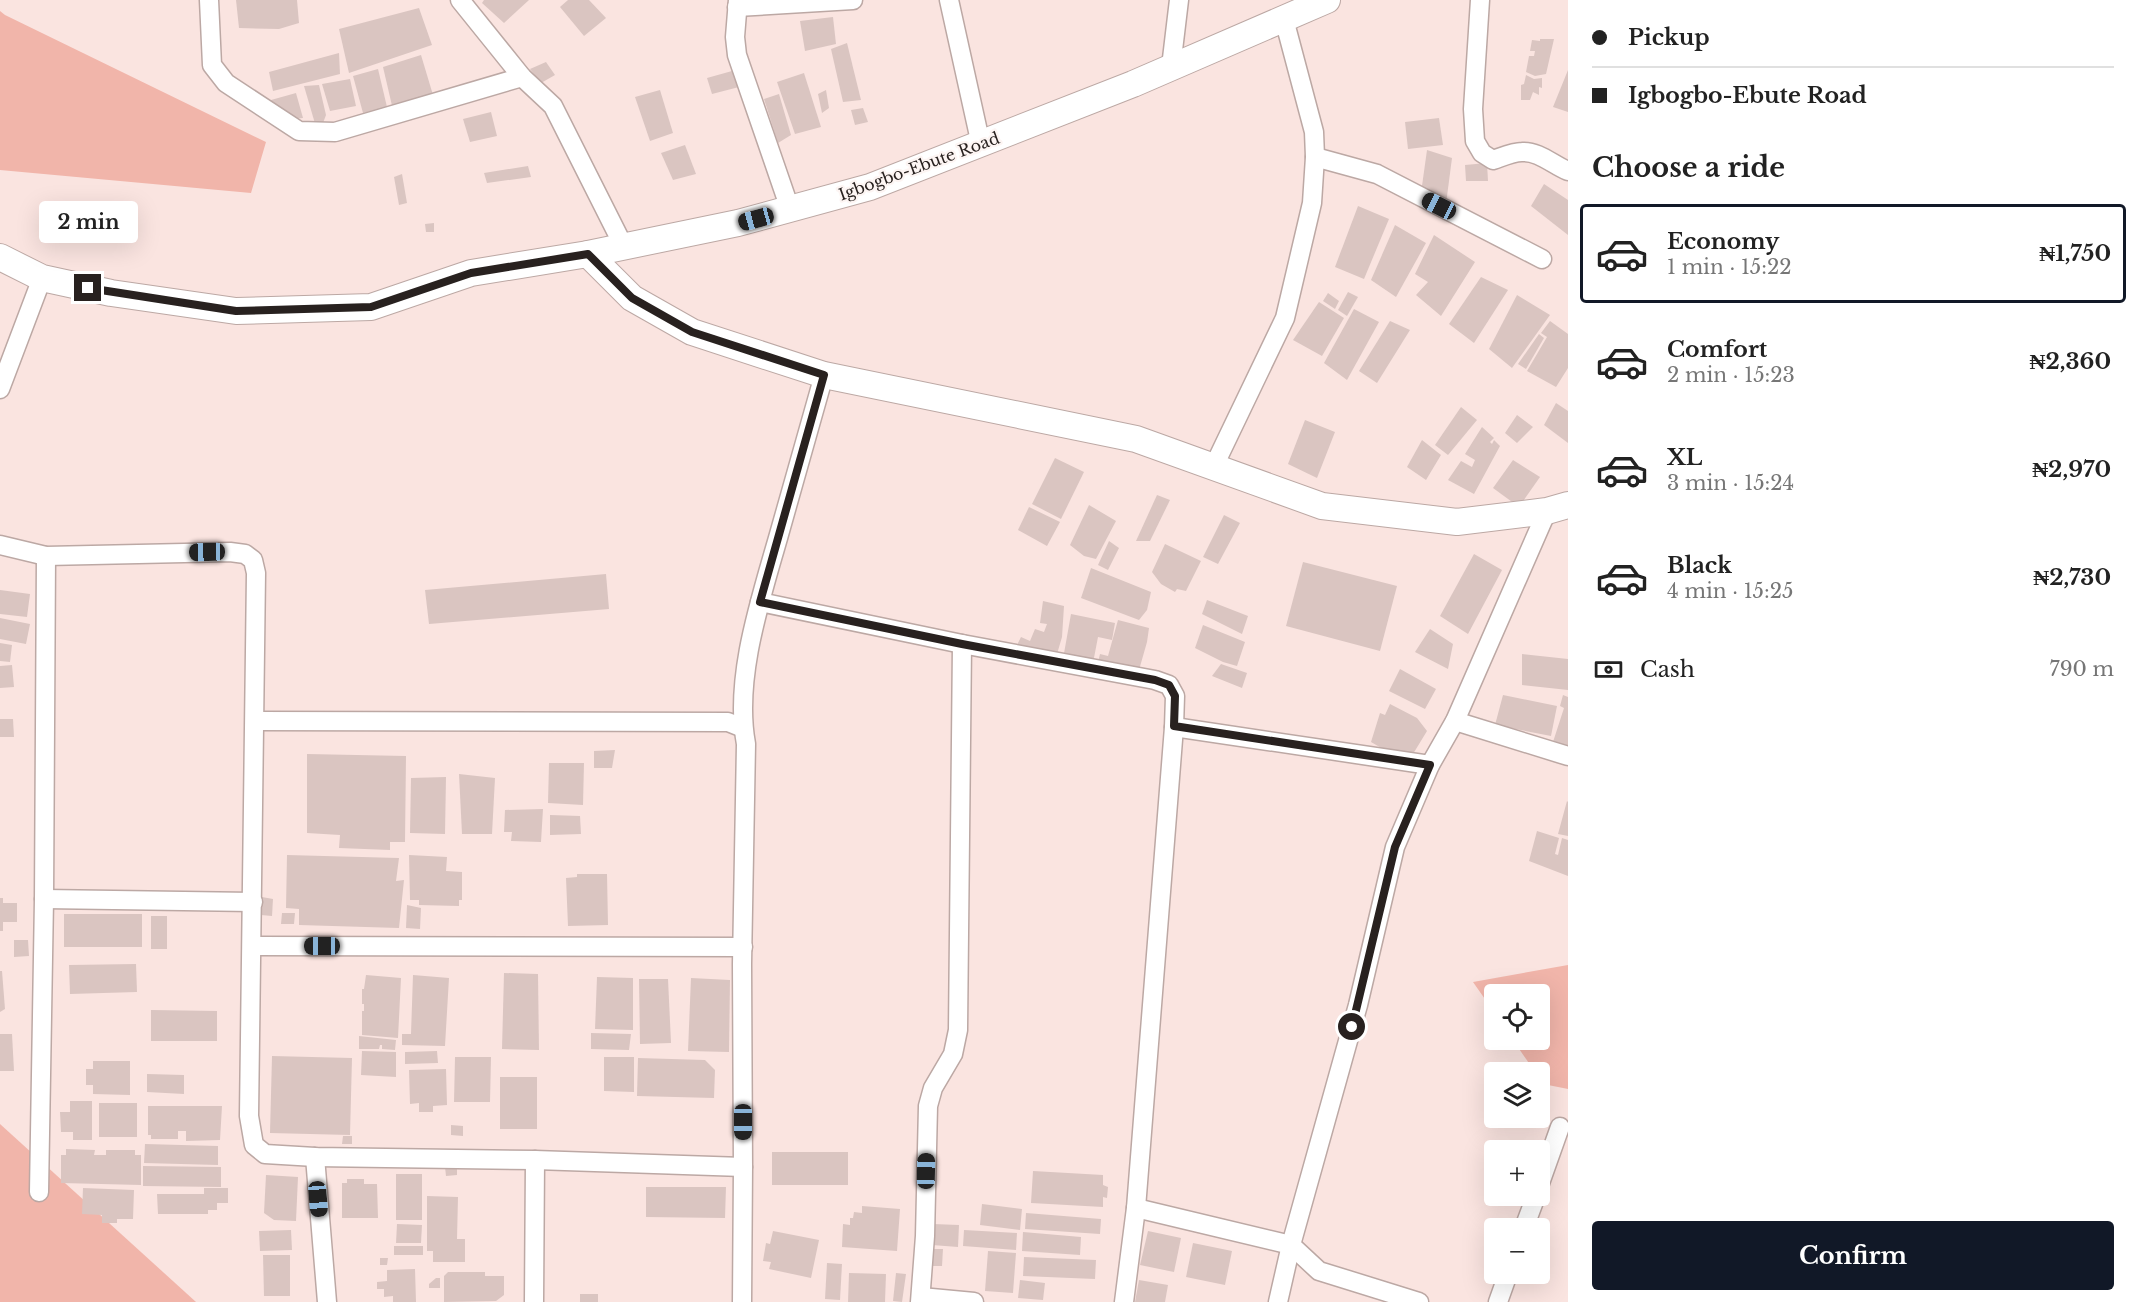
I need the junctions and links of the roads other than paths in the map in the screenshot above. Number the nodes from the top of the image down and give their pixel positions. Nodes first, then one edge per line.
1 (209, 0) edge
2 (460, 0) edge
3 (854, 0) edge
4 (949, 0) edge
5 (1179, 0) edge
6 (1328, 0) edge
7 (1480, 0) edge
8 (738, 4) edge
9 (1284, 18) junction
10 (1171, 67) junction
11 (522, 77) junction
12 (981, 145) junction
13 (1315, 157) junction
14 (1568, 171) edge
15 (790, 209) junction
16 (624, 247) junction
17 (588, 254) junction
18 (0, 257) edge
19 (1542, 259) dead end
20 (42, 278) junction
21 (824, 375) junction
22 (0, 389) edge
23 (1214, 466) junction
24 (1558, 508) edge
25 (0, 545) edge
26 (46, 556) junction
27 (760, 602) junction
28 (962, 644) junction
29 (255, 721) junction
30 (1455, 721) junction
31 (1174, 726) junction
32 (743, 728) junction
33 (1568, 756) edge
34 (1430, 765) junction
35 (44, 899) junction
36 (253, 902) junction
37 (252, 946) junction
38 (743, 947) junction
39 (1560, 1127) dead end
40 (1550, 1155) edge
41 (315, 1157) junction
42 (534, 1160) junction
43 (743, 1167) junction
44 (39, 1192) dead end
45 (1136, 1208) junction
46 (1291, 1245) junction
47 (1504, 1284) edge
48 (920, 1300) edge
49 (327, 1302) edge
50 (534, 1302) edge
51 (742, 1302) edge
52 (974, 1302) edge
53 (1124, 1302) edge
54 (1278, 1302) edge
55 (1419, 1302) edge
56 (1497, 1302) edge

1 - 11 street
2 - 11 street
3 - 8 street
4 - 12 street
5 - 10 street
6 - 9 main road, Igbogbo-Ebute Road
7 - 14 street
8 - 15 street
9 - 10 main road, Igbogbo-Ebute Road
9 - 13 street
10 - 12 main road, Igbogbo-Ebute Road
11 - 16 street
12 - 15 main road, Igbogbo-Ebute Road
13 - 19 street
13 - 23 street
15 - 16 main road, Igbogbo-Ebute Road
16 - 17 main road, Igbogbo-Ebute Road
17 - 20 main road, Igbogbo-Ebute Road
17 - 21 main road
18 - 20 main road, Igbogbo-Ebute Road
20 - 22 street
21 - 23 main road
21 - 27 street
23 - 24 main road
24 - 30 street
25 - 26 street
26 - 29 street
26 - 35 street
27 - 28 street
27 - 32 street
28 - 31 street
28 - 48 street
29 - 32 street
29 - 36 street
30 - 33 street
30 - 34 street
31 - 34 street
31 - 45 street
32 - 38 street
34 - 46 street
35 - 36 street
35 - 44 street
36 - 37 street
37 - 38 street
37 - 41 street
38 - 43 street
39 - 40 street
41 - 42 street
41 - 49 street
42 - 43 street
42 - 50 street
43 - 51 street
45 - 46 street
45 - 53 street
46 - 54 street
46 - 55 street
47 - 56 street
48 - 52 street

